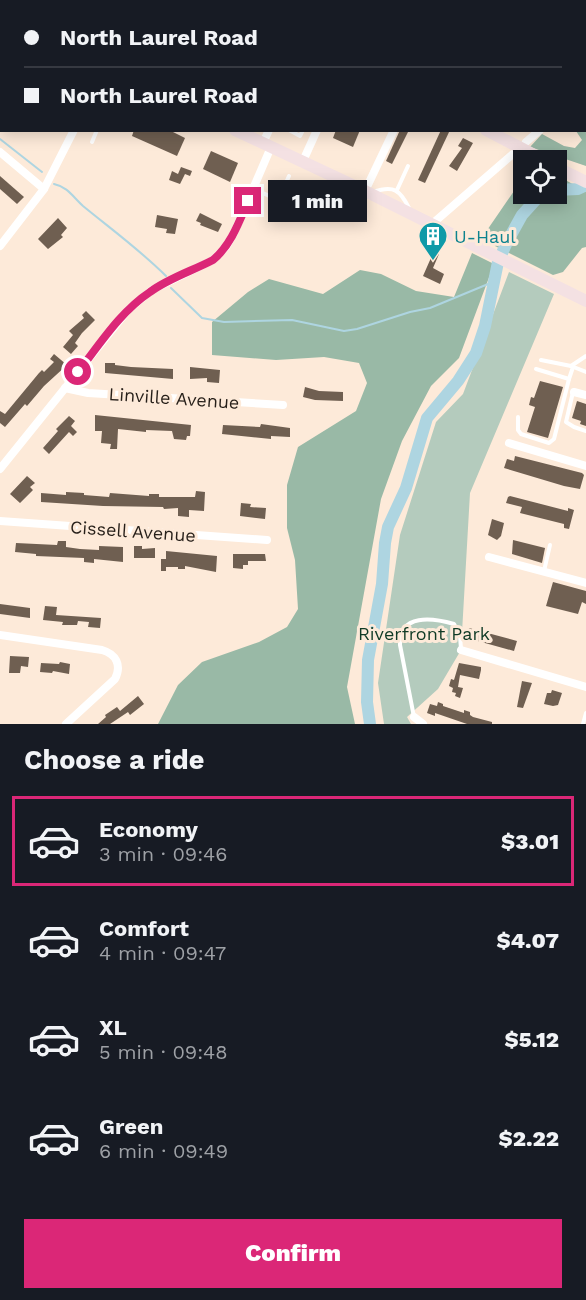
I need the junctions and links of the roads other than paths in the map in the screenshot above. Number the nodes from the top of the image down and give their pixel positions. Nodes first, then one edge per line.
1 (73, 132) edge
2 (96, 132) edge
3 (239, 132) edge
4 (269, 132) edge
5 (316, 132) edge
6 (393, 132) edge
7 (490, 132) edge
8 (538, 132) edge
9 (92, 142) dead end
10 (526, 142) dead end
11 (267, 145) junction
12 (525, 150) edge
13 (0, 152) edge
14 (513, 154) edge
15 (303, 161) junction
16 (408, 166) dead end
17 (567, 173) edge
18 (289, 176) dead end
19 (332, 176) junction
20 (586, 182) edge
21 (44, 189) junction
22 (254, 189) junction
23 (397, 190) junction
24 (368, 192) junction
25 (278, 200) junction
26 (412, 214) junction
27 (432, 224) junction
28 (0, 246) edge
29 (586, 301) edge
30 (586, 356) edge
31 (541, 360) dead end
32 (572, 367) junction
33 (536, 369) dead end
34 (586, 372) edge
35 (569, 379) junction
36 (65, 388) junction
37 (574, 392) joint
38 (586, 395) edge
39 (283, 405) dead end
40 (518, 417) dead end
41 (586, 431) edge
42 (537, 441) junction
43 (509, 443) dead end
44 (533, 450) junction
45 (586, 466) edge
46 (0, 469) edge
47 (0, 521) edge
48 (267, 540) dead end
49 (550, 545) dead end
50 (489, 557) dead end
51 (544, 572) junction
52 (586, 583) edge
53 (0, 635) edge
54 (461, 650) joint
55 (586, 687) edge
56 (586, 713) edge
57 (414, 717) joint
58 (66, 724) edge
59 (423, 724) edge
60 (583, 724) edge

1 - 21 street
2 - 9 lane
3 - 11 main road
4 - 11 street
5 - 15 street
6 - 24 street
7 - 12 main road
8 - 10 street
11 - 15 main road
11 - 22 street
13 - 21 street
14 - 27 street
15 - 19 main road
16 - 23 lane
17 - 20 main road
18 - 25 lane
19 - 24 main road
19 - 25 lane
21 - 28 street
22 - 25 lane
22 - 36 street
23 - 24 lane
23 - 26 lane
24 - 26 main road
26 - 27 main road
27 - 29 main road
30 - 32 lane
31 - 32 lane
32 - 34 lane
32 - 35 lane
33 - 35 lane
35 - 42 lane
36 - 39 street, Linville Avenue
36 - 46 street
37 - 38 street
37 - 41 lane
40 - 42 lane
42 - 44 lane
43 - 44 street
44 - 45 street
47 - 48 street, Cissell Avenue
49 - 51 lane
50 - 51 street
51 - 52 street
53 - 58 street
54 - 55 street
54 - 57 lane
56 - 60 lane
57 - 59 street

